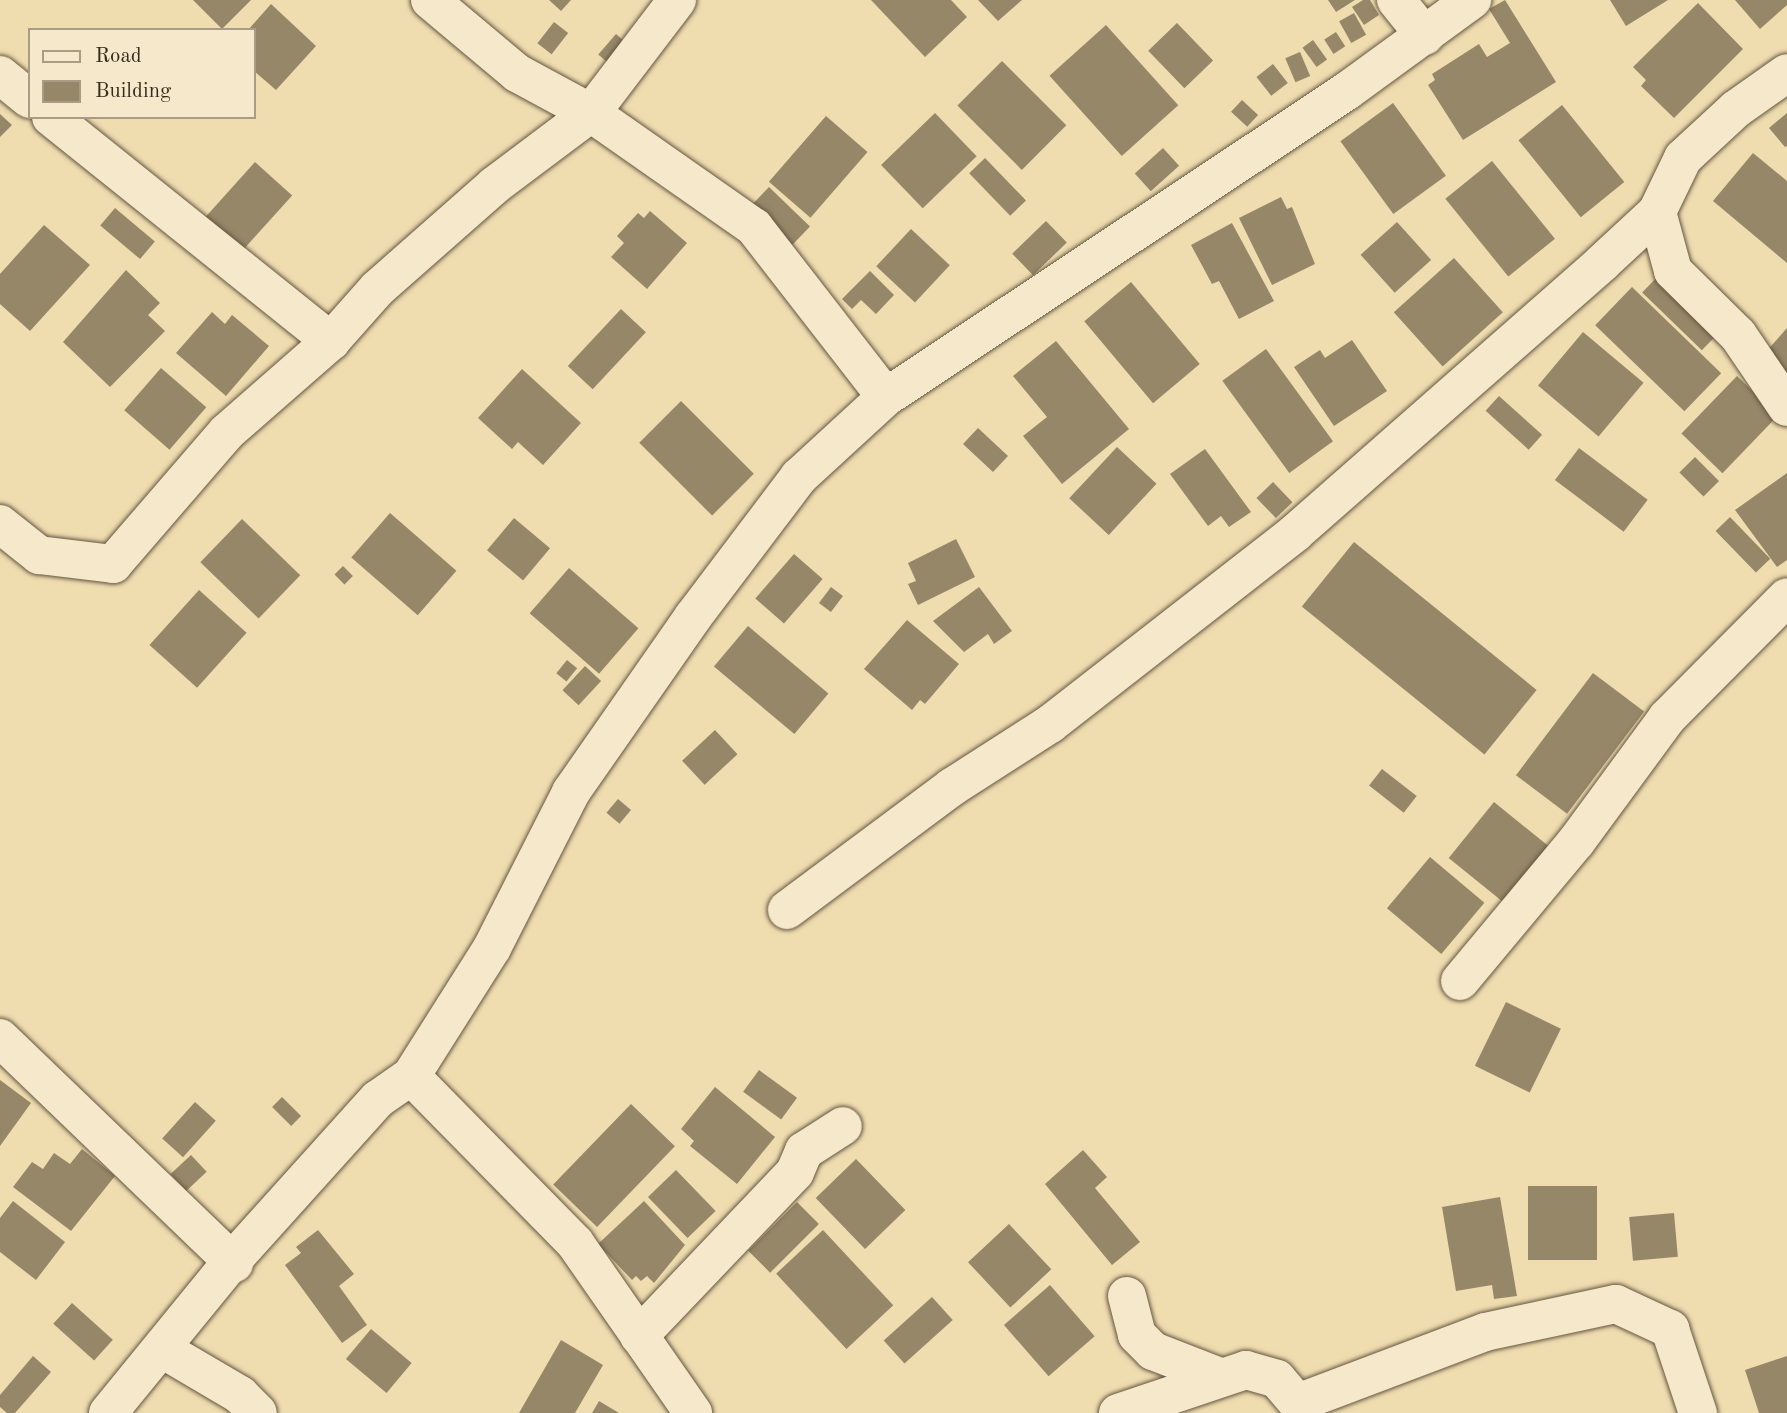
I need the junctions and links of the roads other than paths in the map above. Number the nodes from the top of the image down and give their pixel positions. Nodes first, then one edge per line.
1 (430, 0) edge
2 (677, 0) edge
3 (1396, 0) edge
4 (1472, 0) edge
5 (1425, 36) junction
6 (1787, 73) edge
7 (0, 75) edge
8 (28, 97) edge
9 (591, 113) junction
10 (54, 119) edge
11 (1657, 212) junction
12 (331, 341) junction
13 (886, 397) junction
14 (1787, 407) edge
15 (0, 524) edge
16 (1787, 597) edge
17 (787, 910) dead end
18 (1460, 981) dead end
19 (0, 1038) edge
20 (411, 1076) junction
21 (843, 1126) dead end
22 (234, 1263) junction
23 (1127, 1296) dead end
24 (639, 1336) junction
25 (162, 1349) junction
26 (1217, 1376) junction
27 (1303, 1408) edge
28 (108, 1413) edge
29 (258, 1413) edge
30 (693, 1413) edge
31 (1118, 1413) edge
32 (1698, 1413) edge

1 - 9 street
2 - 9 street
3 - 5 street
4 - 5 street
5 - 13 street
6 - 11 street
7 - 8 street
9 - 12 street
9 - 13 street
10 - 12 street
11 - 14 street
11 - 17 street
12 - 15 street
13 - 20 street
16 - 18 street
19 - 22 street
20 - 22 street
20 - 24 street
21 - 24 street
22 - 25 street
23 - 26 street
24 - 30 street
25 - 28 street
25 - 29 street
26 - 27 street
26 - 31 street
27 - 32 street

